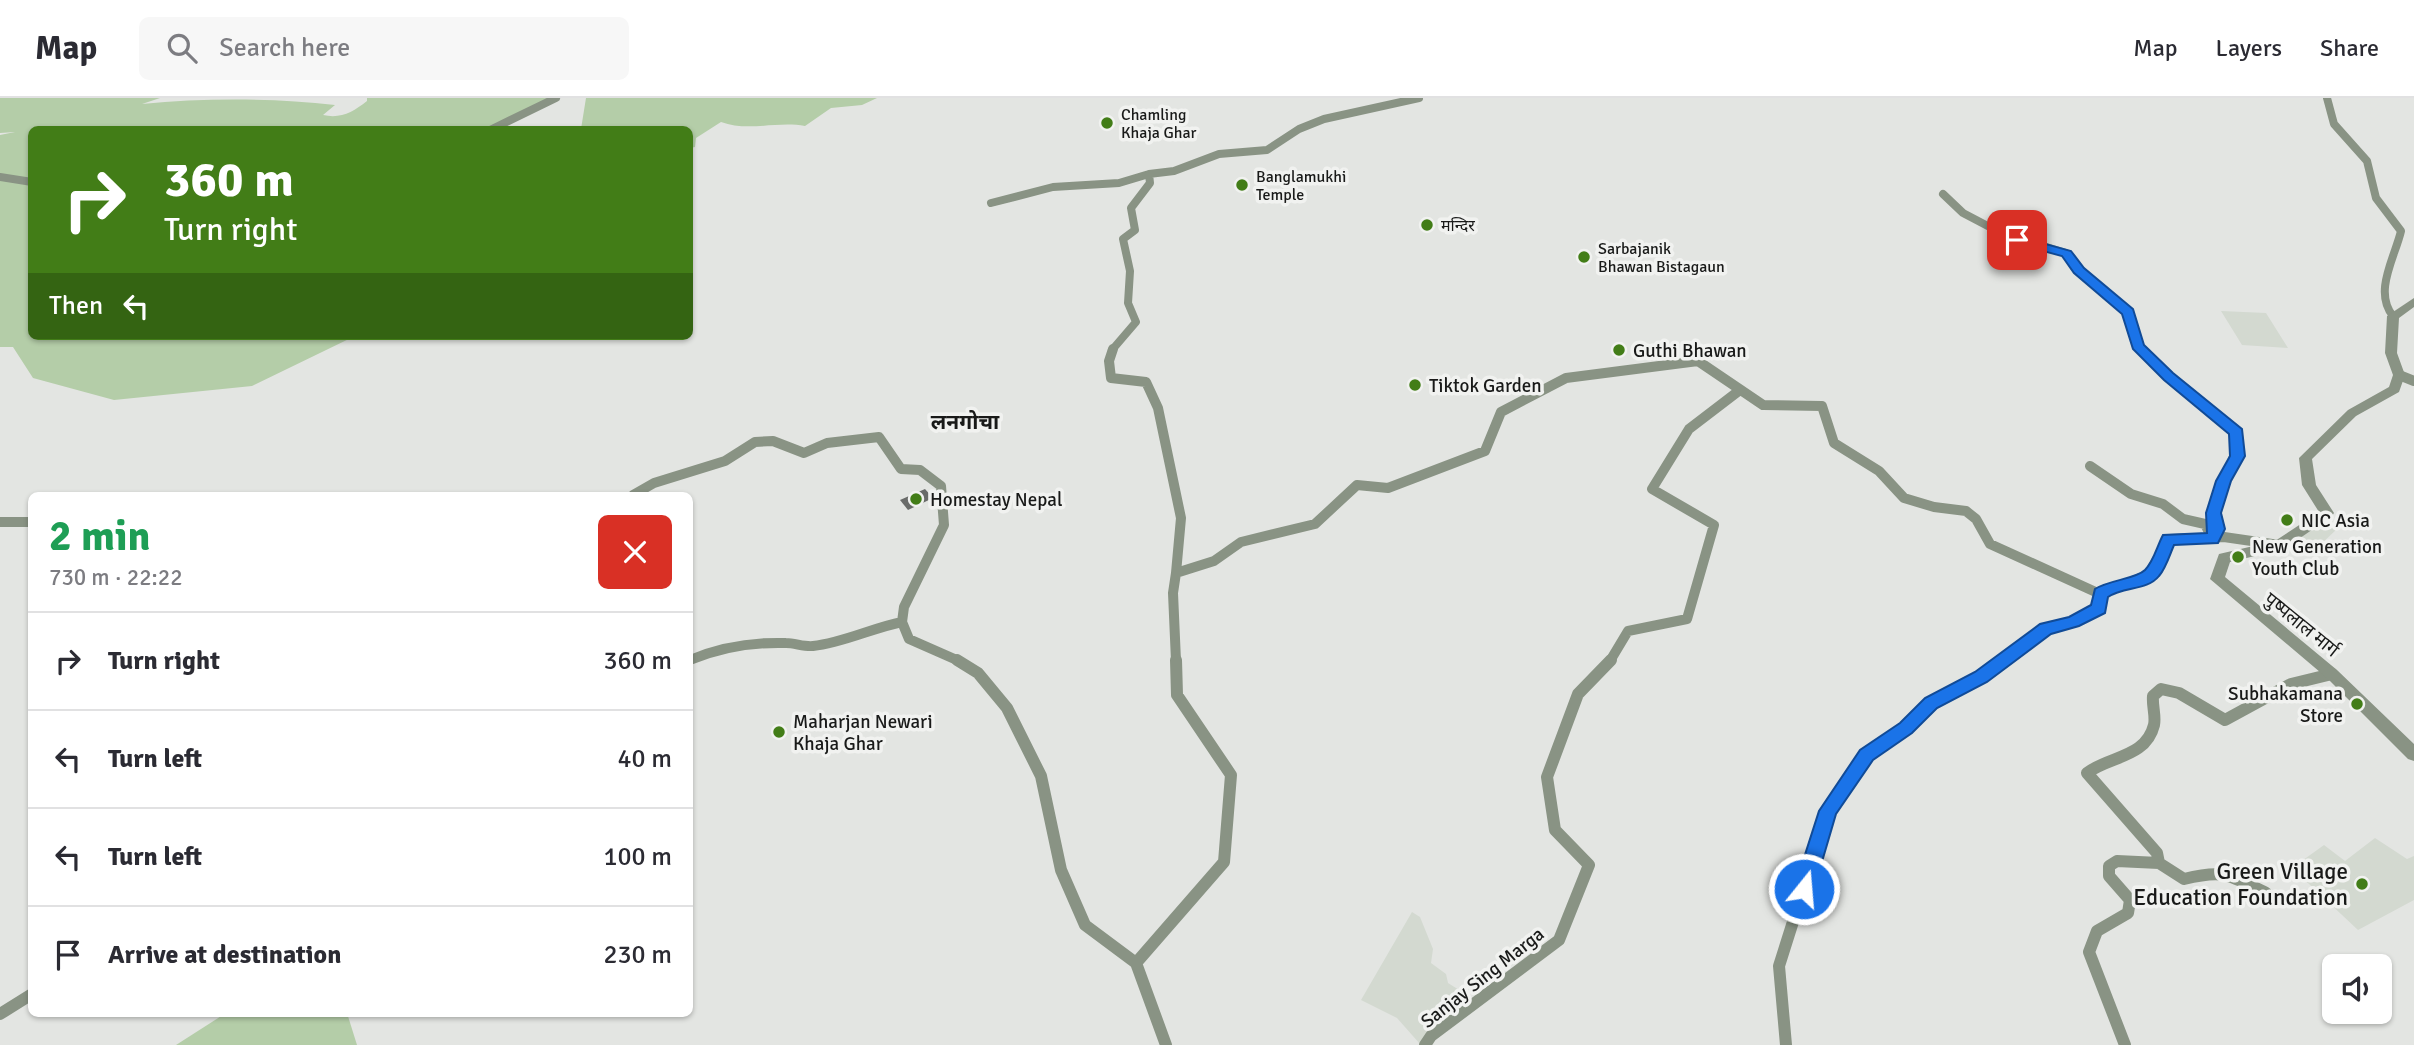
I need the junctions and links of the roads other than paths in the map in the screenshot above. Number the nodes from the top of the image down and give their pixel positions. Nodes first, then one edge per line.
1 (556, 98) edge
2 (1419, 98) edge
3 (2327, 98) edge
4 (498, 126) edge
5 (1149, 174) junction
6 (0, 177) edge
7 (28, 181) edge
8 (1943, 194) dead end
9 (991, 203) dead end
10 (2414, 302) edge
11 (2393, 316) junction
12 (2399, 374) junction
13 (2414, 381) edge
14 (1740, 390) junction
15 (2090, 466) dead end
16 (637, 492) edge
17 (0, 522) edge
18 (28, 522) edge
19 (2212, 539) junction
20 (2279, 545) junction
21 (1176, 573) junction
22 (2100, 594) junction
23 (902, 622) junction
24 (693, 659) edge
25 (2332, 674) junction
26 (2414, 754) edge
27 (2159, 863) junction
28 (2266, 893) dead end
29 (1136, 963) junction
30 (28, 997) edge
31 (0, 1014) edge
32 (1166, 1045) edge
33 (1425, 1045) edge
34 (1786, 1045) edge
35 (2125, 1045) edge

1 - 4 street
2 - 5 street
3 - 11 street
5 - 9 street
5 - 21 street
6 - 7 street
8 - 19 street
10 - 11 street
11 - 12 street
12 - 13 street
12 - 20 street, पुष्पलाल मार्ग
14 - 21 street
14 - 22 street
14 - 33 street, Sanjay Sing Marga
15 - 19 street
16 - 23 street
17 - 18 street
19 - 20 street
19 - 22 street
20 - 25 street, पुष्पलाल मार्ग
21 - 29 street
22 - 34 street
23 - 24 street
23 - 29 street
25 - 26 street, पुष्पलाल मार्ग
25 - 27 street
27 - 28 street
27 - 35 street
29 - 32 street
30 - 31 street

